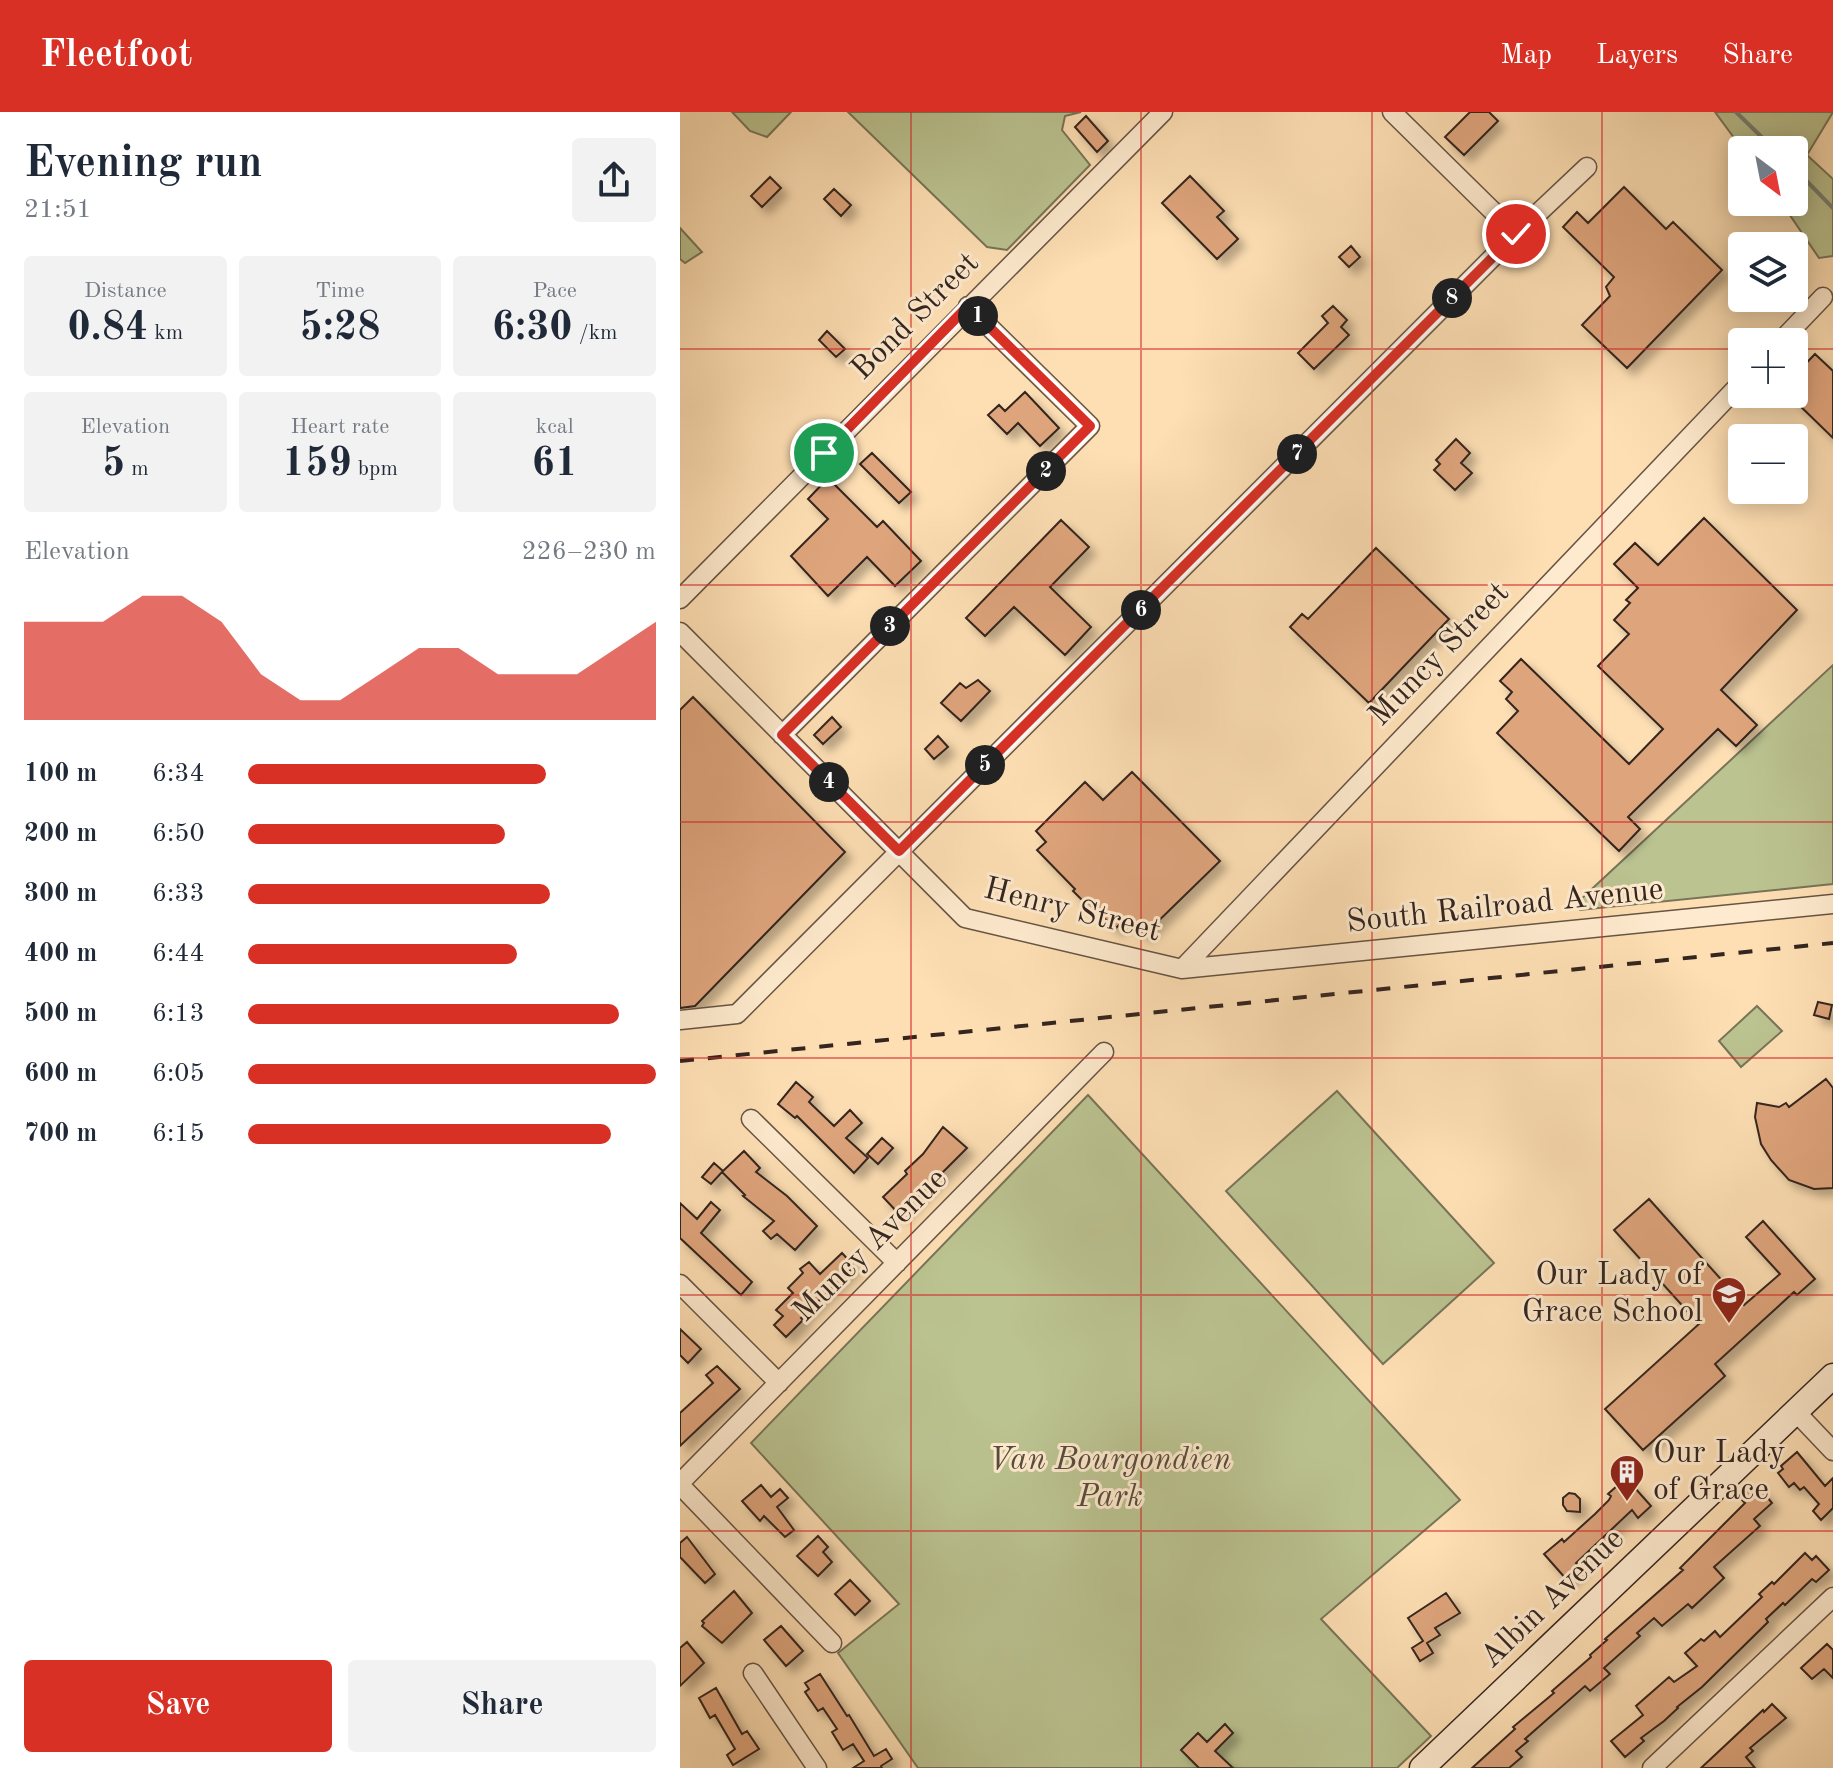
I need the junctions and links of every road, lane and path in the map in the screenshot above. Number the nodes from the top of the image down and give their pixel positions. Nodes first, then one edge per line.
1 (1163, 112) edge
2 (1392, 112) edge
3 (1587, 167) dead end
4 (1516, 234) junction
5 (1823, 297) dead end
6 (968, 306) junction
7 (1793, 328) edge
8 (1728, 397) edge
9 (680, 599) edge
10 (680, 632) edge
11 (782, 735) junction
12 (899, 851) junction
13 (1833, 904) edge
14 (1182, 969) junction
15 (680, 1020) edge
16 (1104, 1052) dead end
17 (751, 1119) dead end
18 (897, 1263) junction
19 (680, 1284) edge
20 (1833, 1376) edge
21 (779, 1383) junction
22 (1795, 1411) junction
23 (1833, 1451) edge
24 (680, 1484) edge
25 (1833, 1597) edge
26 (832, 1643) dead end
27 (753, 1673) dead end
28 (817, 1768) edge
29 (1422, 1768) edge
30 (1652, 1768) edge

1 - 6 street, Bond Street
2 - 4 street
3 - 4 street
4 - 12 street
5 - 7 street
6 - 9 street, Bond Street
6 - 11 street
8 - 14 street, Muncy Street
10 - 11 street, Henry Street
11 - 12 street, Henry Street
12 - 14 street, Henry Street
12 - 15 street
13 - 14 street, South Railroad Avenue
16 - 18 street, Muncy Avenue
17 - 18 street
18 - 21 street, Muncy Avenue
19 - 21 street
20 - 22 street, Albin Avenue
21 - 24 street, Muncy Avenue
22 - 23 street
22 - 29 street, Albin Avenue
24 - 26 street
25 - 30 street
27 - 28 street

